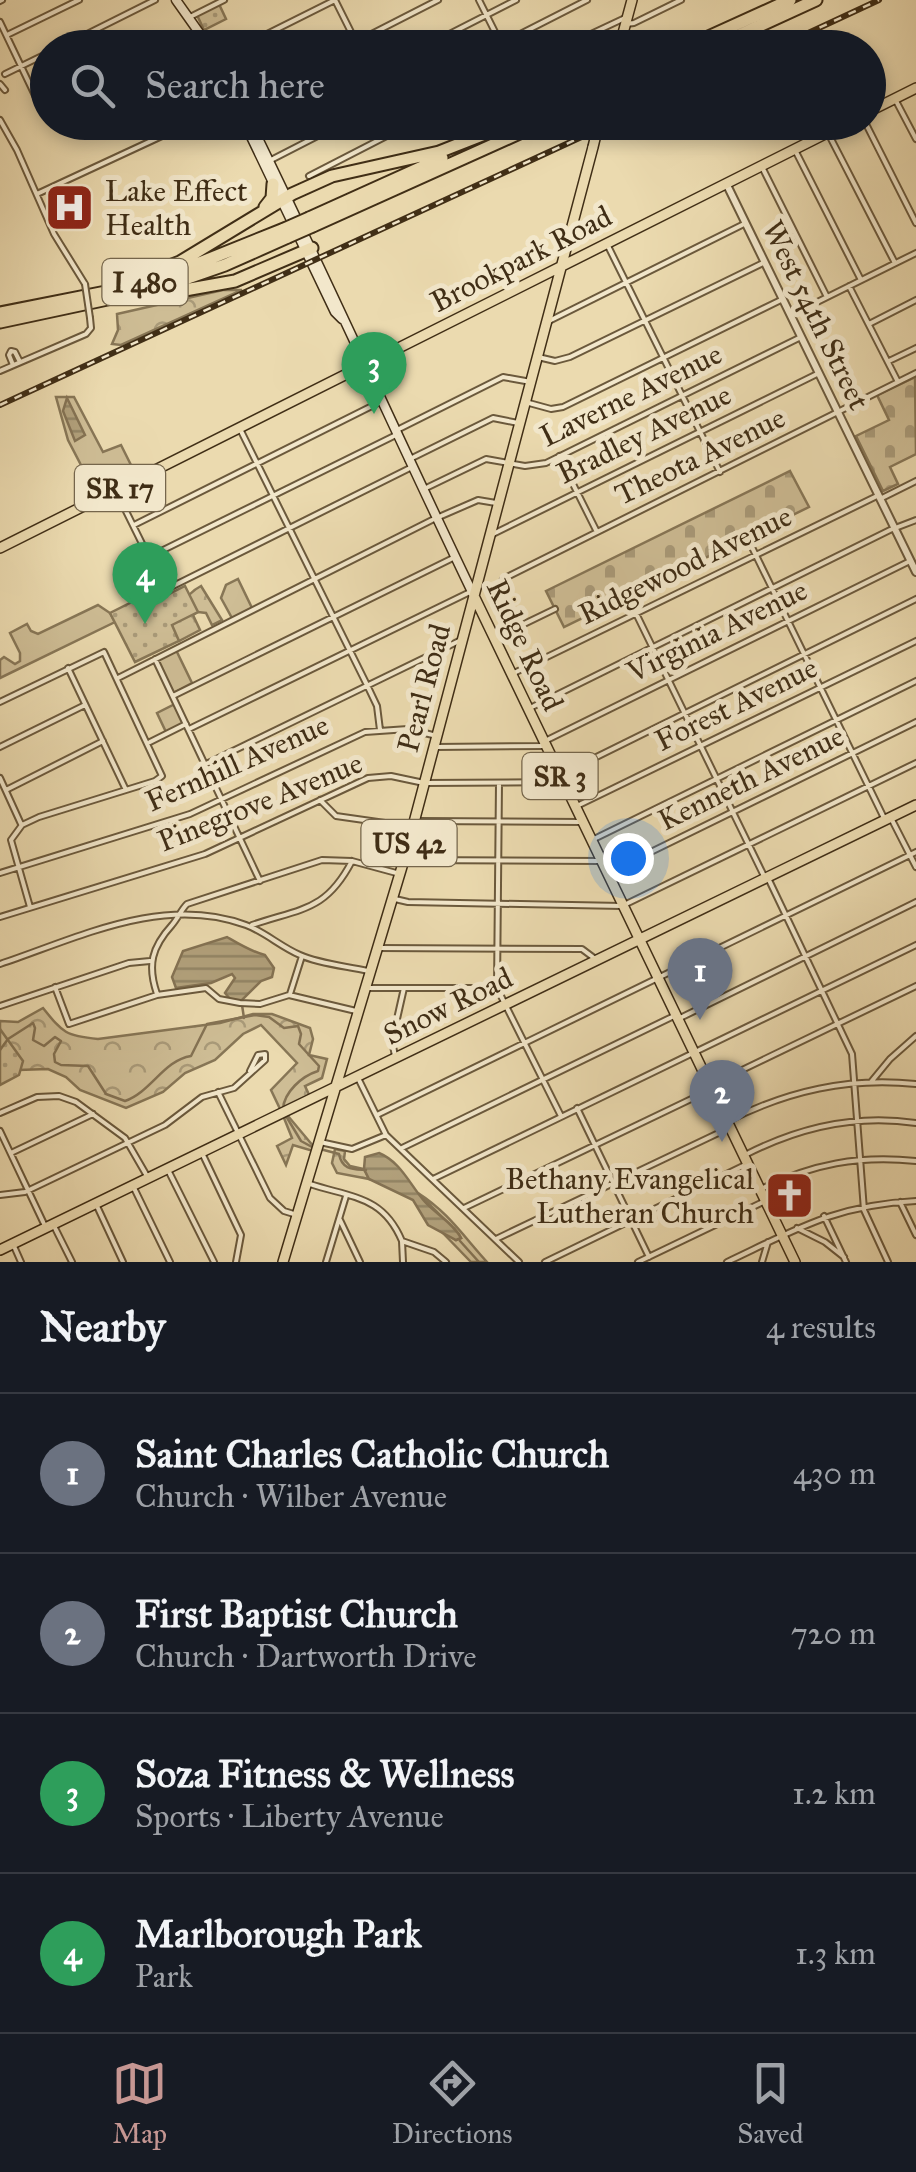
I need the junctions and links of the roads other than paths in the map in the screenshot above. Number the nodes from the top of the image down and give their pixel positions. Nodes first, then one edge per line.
1 (79, 0) edge
2 (155, 0) edge
3 (176, 0) edge
4 (224, 0) edge
5 (335, 0) edge
6 (438, 0) edge
7 (479, 0) edge
8 (516, 0) edge
9 (587, 0) edge
10 (623, 0) edge
11 (681, 0) edge
12 (790, 0) edge
13 (816, 0) edge
14 (628, 13) edge
15 (486, 15) junction
16 (190, 16) junction
17 (0, 22) edge
18 (95, 30) edge
19 (199, 30) edge
20 (275, 30) edge
21 (350, 30) edge
22 (384, 30) edge
23 (457, 30) edge
24 (494, 30) edge
25 (528, 30) edge
26 (595, 30) edge
27 (724, 30) edge
28 (750, 30) edge
29 (6, 36) junction
30 (30, 62) edge
31 (21, 66) junction
32 (5, 74) dead end
33 (0, 84) edge
34 (30, 85) edge
35 (916, 88) edge
36 (4, 90) dead end
37 (895, 99) junction
38 (886, 103) edge
39 (0, 120) edge
40 (916, 139) edge
41 (153, 140) edge
42 (255, 140) edge
43 (309, 140) edge
44 (379, 140) edge
45 (470, 140) edge
46 (480, 140) edge
47 (502, 140) edge
48 (594, 140) edge
49 (814, 140) edge
50 (832, 140) edge
51 (874, 140) edge
52 (795, 150) junction
53 (266, 162) junction
54 (762, 167) junction
55 (309, 176) dead end
56 (273, 184) junction
57 (727, 185) junction
58 (37, 194) junction
59 (285, 199) junction
60 (311, 222) junction
61 (746, 223) junction
62 (916, 223) edge
63 (244, 224) junction
64 (607, 244) junction
65 (309, 249) junction
66 (916, 253) edge
67 (764, 262) junction
68 (895, 264) junction
69 (561, 267) junction
70 (861, 280) junction
71 (627, 282) junction
72 (850, 286) junction
73 (118, 294) junction
74 (827, 297) junction
75 (783, 299) junction
76 (916, 300) edge
77 (0, 313) edge
78 (791, 315) junction
79 (645, 320) junction
80 (0, 322) edge
81 (548, 322) junction
82 (868, 324) junction
83 (801, 337) junction
84 (916, 348) edge
85 (538, 357) junction
86 (664, 358) junction
87 (888, 362) junction
88 (364, 366) junction
89 (0, 371) edge
90 (819, 373) junction
91 (916, 373) edge
92 (531, 382) junction
93 (898, 382) junction
94 (682, 395) junction
95 (380, 402) junction
96 (526, 402) junction
97 (838, 413) junction
98 (520, 423) junction
99 (240, 428) junction
100 (700, 432) junction
101 (395, 433) junction
102 (559, 456) junction
103 (257, 463) junction
104 (410, 463) junction
105 (509, 463) junction
106 (720, 472) junction
107 (916, 481) edge
108 (116, 490) junction
109 (423, 490) junction
110 (577, 493) junction
111 (273, 496) junction
112 (880, 497) junction
113 (500, 504) junction
114 (437, 519) junction
115 (916, 520) edge
116 (133, 525) junction
117 (290, 528) junction
118 (895, 529) junction
119 (597, 532) junction
120 (489, 536) junction
121 (748, 539) dead end
122 (0, 548) edge
123 (756, 555) junction
124 (455, 557) junction
125 (149, 558) junction
126 (910, 561) junction
127 (916, 570) edge
128 (315, 579) junction
129 (503, 579) dead end
130 (772, 588) junction
131 (473, 594) junction
132 (628, 597) dead end
133 (916, 599) edge
134 (555, 609) dead end
135 (636, 614) junction
136 (333, 616) junction
137 (788, 621) junction
138 (494, 638) junction
139 (463, 639) junction
140 (916, 641) edge
141 (652, 647) junction
142 (350, 651) junction
143 (804, 654) junction
144 (155, 660) junction
145 (68, 668) junction
146 (511, 674) junction
147 (118, 678) junction
148 (668, 680) junction
149 (916, 681) edge
150 (367, 685) junction
151 (820, 688) junction
152 (172, 696) junction
153 (0, 702) edge
154 (86, 704) junction
155 (528, 709) junction
156 (684, 713) junction
157 (836, 720) junction
158 (916, 722) edge
159 (188, 727) junction
160 (380, 730) junction
161 (103, 741) junction
162 (148, 742) junction
163 (436, 742) junction
164 (544, 744) junction
165 (700, 746) junction
166 (0, 747) edge
167 (853, 754) junction
168 (916, 763) edge
169 (206, 764) junction
170 (0, 778) edge
171 (561, 778) junction
172 (716, 779) junction
173 (424, 783) junction
174 (499, 783) junction
175 (868, 786) junction
176 (6, 790) junction
177 (126, 790) junction
178 (320, 799) junction
179 (223, 800) junction
180 (916, 805) edge
181 (575, 807) junction
182 (733, 812) junction
183 (888, 819) junction
184 (500, 822) junction
185 (582, 822) junction
186 (414, 824) junction
187 (22, 825) junction
188 (242, 838) junction
189 (591, 840) junction
190 (748, 844) junction
191 (913, 854) edge
192 (404, 860) junction
193 (352, 861) junction
194 (498, 861) junction
195 (600, 861) junction
196 (18, 867) junction
197 (916, 868) edge
198 (0, 873) edge
199 (400, 874) junction
200 (606, 874) junction
201 (766, 879) junction
202 (260, 880) junction
203 (393, 898) junction
204 (916, 902) edge
205 (499, 906) junction
206 (622, 906) junction
207 (30, 908) junction
208 (179, 913) junction
209 (786, 916) junction
210 (0, 917) edge
211 (249, 926) junction
212 (639, 942) junction
213 (916, 945) edge
214 (379, 948) junction
215 (497, 949) junction
216 (302, 956) junction
217 (807, 956) junction
218 (150, 961) junction
219 (596, 962) junction
220 (0, 964) edge
221 (372, 972) junction
222 (657, 978) junction
223 (916, 986) edge
224 (55, 987) junction
225 (368, 988) junction
226 (404, 988) junction
227 (497, 988) junction
228 (823, 990) junction
229 (157, 995) junction
230 (289, 995) junction
231 (0, 1006) edge
232 (506, 1006) junction
233 (360, 1011) junction
234 (675, 1017) junction
235 (839, 1023) junction
236 (916, 1036) edge
237 (525, 1043) junction
238 (692, 1052) junction
239 (396, 1060) junction
240 (342, 1070) junction
241 (250, 1071) dead end
242 (356, 1079) junction
243 (543, 1080) junction
244 (871, 1082) junction
245 (856, 1083) junction
246 (916, 1084) edge
247 (337, 1088) junction
248 (710, 1088) junction
249 (218, 1092) junction
250 (320, 1097) junction
251 (330, 1108) junction
252 (577, 1108) junction
253 (0, 1113) edge
254 (92, 1114) junction
255 (376, 1115) junction
256 (560, 1116) junction
257 (858, 1120) junction
258 (916, 1123) edge
259 (727, 1125) junction
260 (0, 1131) edge
261 (386, 1135) junction
262 (240, 1136) junction
263 (128, 1142) junction
264 (318, 1146) junction
265 (595, 1146) junction
266 (402, 1148) junction
267 (10, 1153) junction
268 (202, 1153) junction
269 (860, 1158) junction
270 (745, 1160) junction
271 (916, 1160) edge
272 (168, 1170) junction
273 (148, 1179) junction
274 (433, 1179) junction
275 (307, 1183) junction
276 (613, 1183) junction
277 (133, 1186) junction
278 (28, 1190) junction
279 (760, 1190) junction
280 (0, 1195) edge
281 (346, 1196) junction
282 (765, 1201) junction
283 (916, 1201) edge
284 (900, 1202) junction
285 (96, 1204) junction
286 (863, 1206) junction
287 (464, 1208) junction
288 (297, 1214) junction
289 (824, 1216) junction
290 (340, 1220) junction
291 (631, 1221) junction
292 (50, 1226) junction
293 (797, 1228) junction
294 (916, 1235) edge
295 (782, 1236) junction
296 (496, 1240) junction
297 (402, 1241) junction
298 (768, 1242) junction
299 (13, 1244) junction
300 (0, 1250) edge
301 (650, 1256) junction
302 (741, 1259) edge
303 (845, 1260) edge
304 (21, 1262) edge
305 (72, 1262) edge
306 (124, 1262) edge
307 (170, 1262) edge
308 (214, 1262) edge
309 (236, 1262) edge
310 (283, 1262) edge
311 (326, 1262) edge
312 (360, 1262) edge
313 (403, 1262) edge
314 (446, 1262) edge
315 (519, 1262) edge
316 (545, 1262) edge
317 (638, 1262) edge
318 (655, 1262) edge
319 (727, 1262) edge
320 (762, 1262) edge
321 (795, 1262) edge
322 (888, 1262) edge

1 - 29 street
2 - 18 street
3 - 16 main road
4 - 16 street
5 - 20 street
5 - 21 street
6 - 22 street
7 - 15 street
8 - 15 street
9 - 25 street
10 - 14 main road
11 - 14 street
12 - 27 highway
13 - 28 highway
14 - 26 street
15 - 23 street
15 - 24 street
16 - 19 main road
17 - 29 street
29 - 31 street
30 - 31 street
31 - 32 street
31 - 34 street
33 - 36 street
35 - 37 main road
37 - 38 main road
37 - 40 street
39 - 58 street
41 - 58 street
42 - 53 main road, Ridge Road
43 - 53 street
44 - 55 street
45 - 59 highway
46 - 60 highway, I 480
47 - 60 highway, I 480
48 - 69 main road, Pearl Road / US 42, bridge
49 - 52 main road, Brookpark Road / SR 17
50 - 68 street
51 - 62 street
52 - 54 main road, Brookpark Road / SR 17
52 - 70 street
53 - 56 main road, Ridge Road
53 - 59 main road, Ridge Road
54 - 57 main road, Brookpark Road / SR 17
54 - 74 street
56 - 59 main road, Ridge Road
56 - 63 highway
57 - 61 street, West 54th Street
57 - 64 main road, Brookpark Road / SR 17
58 - 89 street, bridge
59 - 63 highway
59 - 65 main road, Ridge Road
60 - 73 highway, I 480, bridge
61 - 67 street, West 54th Street
61 - 71 street
63 - 73 highway
64 - 69 main road, Brookpark Road / SR 17
64 - 71 street
65 - 73 highway
65 - 88 main road, Ridge Road
66 - 68 street
67 - 75 street, West 54th Street
67 - 79 street
68 - 70 street
69 - 81 main road, Pearl Road / US 42
69 - 88 main road, Brookpark Road / SR 17
70 - 72 street
71 - 79 street
71 - 81 street
72 - 74 street
72 - 82 street
73 - 77 highway, I 480
73 - 80 highway, I 480
74 - 78 street
75 - 78 street, West 54th Street
75 - 86 street
76 - 82 street
78 - 83 street, West 54th Street
79 - 85 street
79 - 86 street
81 - 85 main road, Pearl Road / US 42
82 - 87 street
83 - 90 street, West 54th Street
83 - 94 street, Laverne Avenue
84 - 87 street
85 - 92 main road, Pearl Road / US 42
86 - 94 street
86 - 96 street
87 - 93 street
88 - 95 main road, Ridge Road
88 - 99 main road, Brookpark Road / SR 17
90 - 97 street, West 54th Street
90 - 100 street, Bradley Avenue
91 - 93 street, Theota Avenue
92 - 96 main road, Pearl Road / US 42
92 - 101 street
93 - 97 street, Theota Avenue
94 - 100 street
94 - 102 street, Laverne Avenue
95 - 101 main road, Ridge Road
95 - 103 street
96 - 98 main road, Pearl Road / US 42
97 - 106 street, Theota Avenue
97 - 112 street, West 54th Street
98 - 104 street
98 - 105 main road, Pearl Road / US 42
99 - 103 street
99 - 108 main road, Brookpark Road / SR 17
100 - 106 street
100 - 110 street, Bradley Avenue
101 - 104 main road, Ridge Road
101 - 111 street
102 - 105 street, Laverne Avenue
102 - 110 street
103 - 111 street
103 - 116 street
104 - 109 main road, Ridge Road
104 - 117 street
105 - 109 street, Laverne Avenue
105 - 113 main road, Pearl Road / US 42
106 - 119 street, Theota Avenue
107 - 112 street, Ridgewood Avenue
108 - 116 street
108 - 122 main road, Brookpark Road / SR 17
109 - 114 main road, Ridge Road
110 - 119 street
110 - 120 street, Bradley Avenue
111 - 117 street
111 - 125 street
112 - 118 street, West 54th Street
112 - 123 street, Ridgewood Avenue
113 - 114 street
113 - 120 main road, Pearl Road / US 42
114 - 124 main road, Ridge Road
114 - 128 street
115 - 118 street
116 - 125 street
117 - 125 street
117 - 128 street
118 - 126 street, West 54th Street
118 - 130 street
119 - 129 street, Theota Avenue
120 - 131 main road, Pearl Road / US 42
121 - 123 street
123 - 130 street
123 - 135 street, Ridgewood Avenue
124 - 131 main road, Ridge Road
124 - 136 street
126 - 127 street, West 54th Street
126 - 137 street, Virginia Avenue
128 - 136 street
128 - 144 street
130 - 137 street
130 - 141 street
131 - 138 main road, Ridge Road / SR 3
131 - 139 main road, Pearl Road / US 42
131 - 142 street
132 - 135 street
133 - 143 street
134 - 138 street
135 - 141 street
135 - 146 street, Ridgewood Avenue
136 - 142 street
136 - 152 street
137 - 143 street
137 - 148 street, Virginia Avenue
138 - 146 main road, Ridge Road / SR 3
139 - 150 street
139 - 163 main road, Pearl Road / US 42
140 - 151 street, Forest Avenue
141 - 148 street
141 - 155 street
142 - 150 street
142 - 159 street
143 - 151 street
143 - 156 street
144 - 147 street
144 - 152 street
145 - 147 street
145 - 153 street
145 - 154 street
146 - 155 main road, Ridge Road / SR 3
147 - 162 street
148 - 156 street
148 - 164 street, Virginia Avenue
149 - 157 street
150 - 160 street
150 - 169 street
151 - 157 street
151 - 165 street, Forest Avenue
152 - 159 street
154 - 161 street
154 - 166 street
155 - 164 main road, Ridge Road / SR 3
156 - 165 street
156 - 171 street
157 - 167 street
157 - 172 street
158 - 167 street, Kenneth Avenue
159 - 162 street
159 - 169 street
160 - 163 street, Fernhill Avenue
160 - 179 street, Fernhill Avenue
161 - 176 street
161 - 177 street
162 - 177 street
163 - 164 street, Virginia Avenue
163 - 173 main road, Pearl Road / US 42
164 - 171 main road, Ridge Road / SR 3
165 - 172 street
165 - 181 street, Forest Avenue
167 - 175 street
167 - 182 street, Kenneth Avenue
168 - 175 street
169 - 179 street
170 - 176 street
171 - 174 street, Pinegrove Avenue
171 - 181 main road, Ridge Road / SR 3
172 - 182 street
172 - 189 street
173 - 174 street, Pinegrove Avenue
173 - 178 street, Pinegrove Avenue
173 - 186 main road, Pearl Road / US 42
174 - 184 street
175 - 183 street
175 - 190 street
176 - 187 street
177 - 187 street
178 - 186 street
178 - 188 street, Pinegrove Avenue
179 - 188 street
179 - 196 street, Fernhill Avenue
180 - 183 main road, Snow Road
181 - 185 main road, Ridge Road / SR 3
182 - 190 street
182 - 200 street, Kenneth Avenue
183 - 191 street
183 - 201 main road, Snow Road
184 - 185 street
184 - 186 street
184 - 194 street
185 - 189 main road, Ridge Road / SR 3
186 - 192 main road, Pearl Road / US 42
187 - 196 street
188 - 202 street
188 - 207 street, Pinegrove Avenue
189 - 195 main road, Ridge Road / SR 3
190 - 201 street
190 - 206 street
191 - 197 street
191 - 209 street
192 - 194 street
192 - 199 main road, Pearl Road / US 42
193 - 199 street
193 - 202 street
193 - 211 street
194 - 195 street
194 - 205 street
195 - 200 main road, Ridge Road / SR 3
196 - 198 street, Fernhill Avenue
196 - 207 street
199 - 203 main road, Pearl Road / US 42
200 - 206 main road, Ridge Road / SR 3
201 - 209 street
201 - 212 main road, Snow Road
202 - 208 street
203 - 205 street
203 - 214 main road, Pearl Road / US 42
204 - 217 street
205 - 206 street
205 - 215 street
206 - 212 main road, Ridge Road / SR 3
207 - 210 street, Pinegrove Avenue
208 - 211 street
208 - 218 street
208 - 220 street
209 - 217 street
209 - 222 street
211 - 216 street
212 - 219 main road, Snow Road
212 - 222 main road, Ridge Road / SR 3
213 - 228 street
214 - 215 street
214 - 221 main road, Pearl Road / US 42
215 - 219 street
215 - 227 street
216 - 221 street
216 - 230 street
217 - 228 street
217 - 234 street
218 - 224 street
218 - 229 street
219 - 232 main road, Snow Road
221 - 225 main road, Pearl Road / US 42
222 - 234 main road, Ridge Road / SR 3
222 - 237 street
223 - 235 street
224 - 229 street
224 - 231 street
225 - 226 street
225 - 233 main road, Pearl Road / US 42
226 - 227 street
226 - 239 street
227 - 232 street
228 - 235 street
228 - 238 street
229 - 230 street
230 - 233 street
232 - 237 street
232 - 239 main road, Snow Road
233 - 240 main road, Pearl Road / US 42
234 - 238 main road, Ridge Road / SR 3
234 - 243 street
235 - 245 street
235 - 248 street
236 - 244 street
237 - 243 street
237 - 255 street
238 - 248 main road, Ridge Road / SR 3
238 - 252 street
239 - 242 main road, Snow Road
240 - 242 main road
240 - 247 main road, Pearl Road / US 42
241 - 249 street
242 - 247 main road, Snow Road
242 - 255 street
243 - 256 street
243 - 266 street
244 - 245 street
244 - 246 street
245 - 257 street
245 - 259 street
247 - 250 main road, Snow Road
247 - 251 main road, Pearl Road / US 42
248 - 259 main road, Ridge Road / SR 3
248 - 265 street
249 - 262 street
249 - 263 street
250 - 251 main road
250 - 262 main road, Snow Road
251 - 264 main road, Pearl Road / US 42
252 - 256 street
252 - 265 street
253 - 254 street
254 - 263 street
254 - 267 street
255 - 261 street
256 - 274 street
257 - 258 street
257 - 269 street
257 - 270 street
259 - 270 main road, Ridge Road / SR 3
259 - 276 street
260 - 267 street
261 - 264 street
261 - 266 street
262 - 268 main road, Snow Road
262 - 288 street
263 - 273 street
263 - 278 street
264 - 275 main road, Pearl Road / US 42
265 - 276 street
265 - 287 street
266 - 274 street
267 - 278 street
268 - 272 main road, Snow Road
268 - 309 street
269 - 271 street
269 - 279 street
269 - 286 street
270 - 279 main road, Ridge Road / SR 3
270 - 291 street
272 - 273 main road, Snow Road
272 - 308 street
273 - 277 main road, Snow Road
274 - 287 street
275 - 281 street
275 - 288 main road, Pearl Road / US 42
276 - 291 street
276 - 296 street
277 - 285 main road, Snow Road
277 - 307 street
278 - 280 street
278 - 292 street
279 - 282 main road, Ridge Road / SR 3
281 - 290 street
281 - 297 street
282 - 295 main road, Ridge Road / SR 3
282 - 301 street
283 - 284 street
284 - 286 street
284 - 294 street
285 - 292 main road, Snow Road
285 - 306 street
286 - 289 street
286 - 322 street
287 - 296 street
288 - 310 main road, Pearl Road / US 42
289 - 293 street
289 - 303 street
290 - 311 street
290 - 312 street
291 - 301 street
291 - 316 street
292 - 299 main road, Snow Road
292 - 305 street
293 - 295 street
293 - 303 street
295 - 298 street
295 - 321 main road, Ridge Road / SR 3
296 - 315 street
297 - 313 street
297 - 314 street
298 - 302 street
298 - 320 street
299 - 300 main road, Snow Road
299 - 304 street
301 - 317 street
301 - 318 street
302 - 319 street

